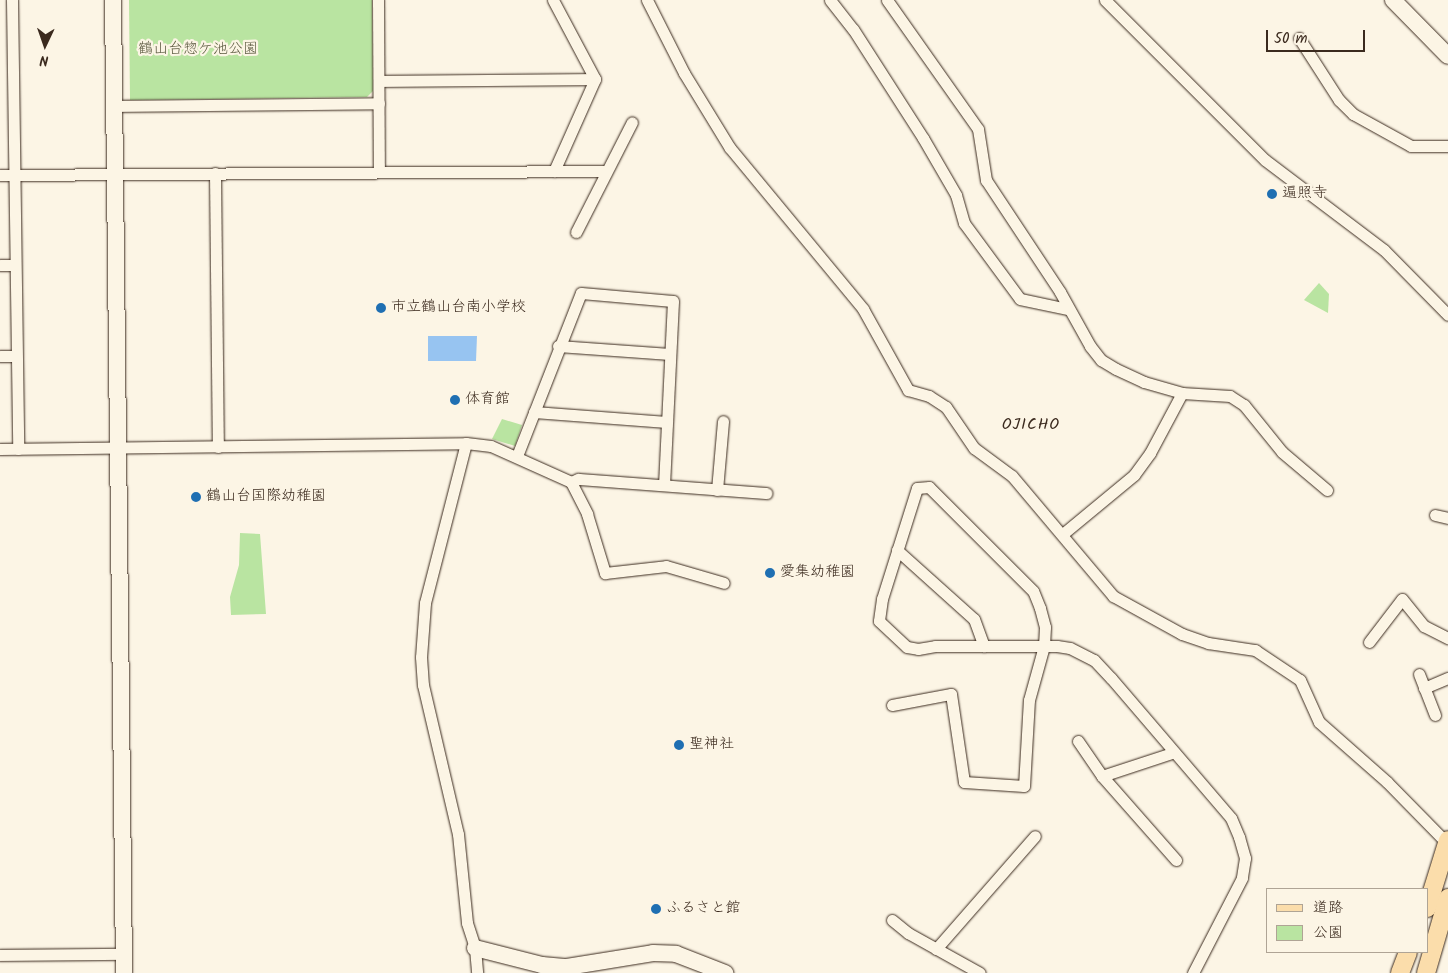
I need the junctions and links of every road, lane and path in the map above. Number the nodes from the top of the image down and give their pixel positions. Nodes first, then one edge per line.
1 (12, 0) edge
2 (113, 0) edge
3 (378, 0) edge
4 (553, 0) edge
5 (646, 0) edge
6 (830, 0) edge
7 (887, 0) edge
8 (1105, 0) edge
9 (1393, 0) edge
10 (1300, 38) dead end
11 (1448, 56) edge
12 (595, 79) junction
13 (379, 81) junction
14 (0, 85) edge
15 (12, 85) junction
16 (379, 103) junction
17 (114, 106) junction
18 (632, 122) dead end
19 (1448, 146) edge
20 (554, 171) junction
21 (606, 171) junction
22 (379, 172) junction
23 (215, 173) junction
24 (14, 174) junction
25 (115, 174) junction
26 (0, 175) edge
27 (576, 232) dead end
28 (15, 265) junction
29 (0, 266) edge
30 (1068, 309) junction
31 (1448, 315) edge
32 (558, 346) junction
33 (670, 354) junction
34 (0, 356) edge
35 (16, 356) junction
36 (1182, 393) junction
37 (534, 412) junction
38 (723, 421) dead end
39 (667, 422) junction
40 (466, 444) junction
41 (218, 447) junction
42 (118, 448) junction
43 (18, 449) junction
44 (0, 450) edge
45 (517, 456) junction
46 (571, 482) junction
47 (664, 485) junction
48 (717, 490) junction
49 (1326, 490) dead end
50 (766, 494) dead end
51 (1435, 515) dead end
52 (1448, 518) edge
53 (1064, 533) junction
54 (897, 550) junction
55 (724, 583) dead end
56 (1448, 638) edge
57 (1369, 642) dead end
58 (984, 646) junction
59 (1044, 646) junction
60 (1419, 674) dead end
61 (1448, 678) edge
62 (1424, 688) junction
63 (892, 705) dead end
64 (1435, 714) dead end
65 (1078, 741) dead end
66 (1172, 753) junction
67 (1102, 776) junction
68 (1035, 836) dead end
69 (1448, 842) edge
70 (1176, 860) dead end
71 (1448, 898) edge
72 (1428, 905) edge
73 (892, 920) dead end
74 (475, 948) junction
75 (936, 949) junction
76 (1408, 953) edge
77 (124, 954) junction
78 (0, 955) edge
79 (1429, 972) edge
80 (124, 973) edge
81 (477, 973) edge
82 (725, 973) edge
83 (980, 973) edge
84 (1193, 973) edge
85 (1400, 973) edge

1 - 15 street
2 - 17 street
3 - 13 street
4 - 12 street
5 - 53 street
6 - 30 street
7 - 30 street
8 - 31 street
9 - 11 street
10 - 19 street
12 - 13 street
12 - 20 street
13 - 16 street
14 - 15 street
15 - 24 street
16 - 17 street
16 - 22 street
17 - 25 street
18 - 21 street
20 - 21 street
20 - 22 street
21 - 27 street
22 - 23 street
23 - 25 street
23 - 41 street
24 - 25 street
24 - 26 street
24 - 28 street
25 - 42 street
28 - 29 street
28 - 35 street
30 - 36 street
32 - 33 street
32 - 33 street
32 - 37 street
33 - 39 street
34 - 35 street
35 - 43 street
36 - 49 street
36 - 53 street
37 - 39 street
37 - 45 street
38 - 48 street
39 - 47 street
40 - 41 street
40 - 45 street
40 - 74 street
41 - 42 street
42 - 43 street
42 - 77 street
43 - 44 street
45 - 46 street
46 - 47 street
46 - 55 street
47 - 48 street
48 - 50 street
51 - 52 street
53 - 69 street
54 - 58 street
54 - 58 street
54 - 59 street
56 - 57 street
58 - 59 street
59 - 63 street
59 - 66 street
60 - 62 street
61 - 62 street
62 - 64 street
65 - 67 street
66 - 67 street
66 - 84 street
67 - 70 street
68 - 75 street
69 - 72 main road
71 - 79 main road
73 - 75 street
74 - 81 street
74 - 82 street
75 - 83 street
76 - 85 main road
77 - 78 street
77 - 80 street

